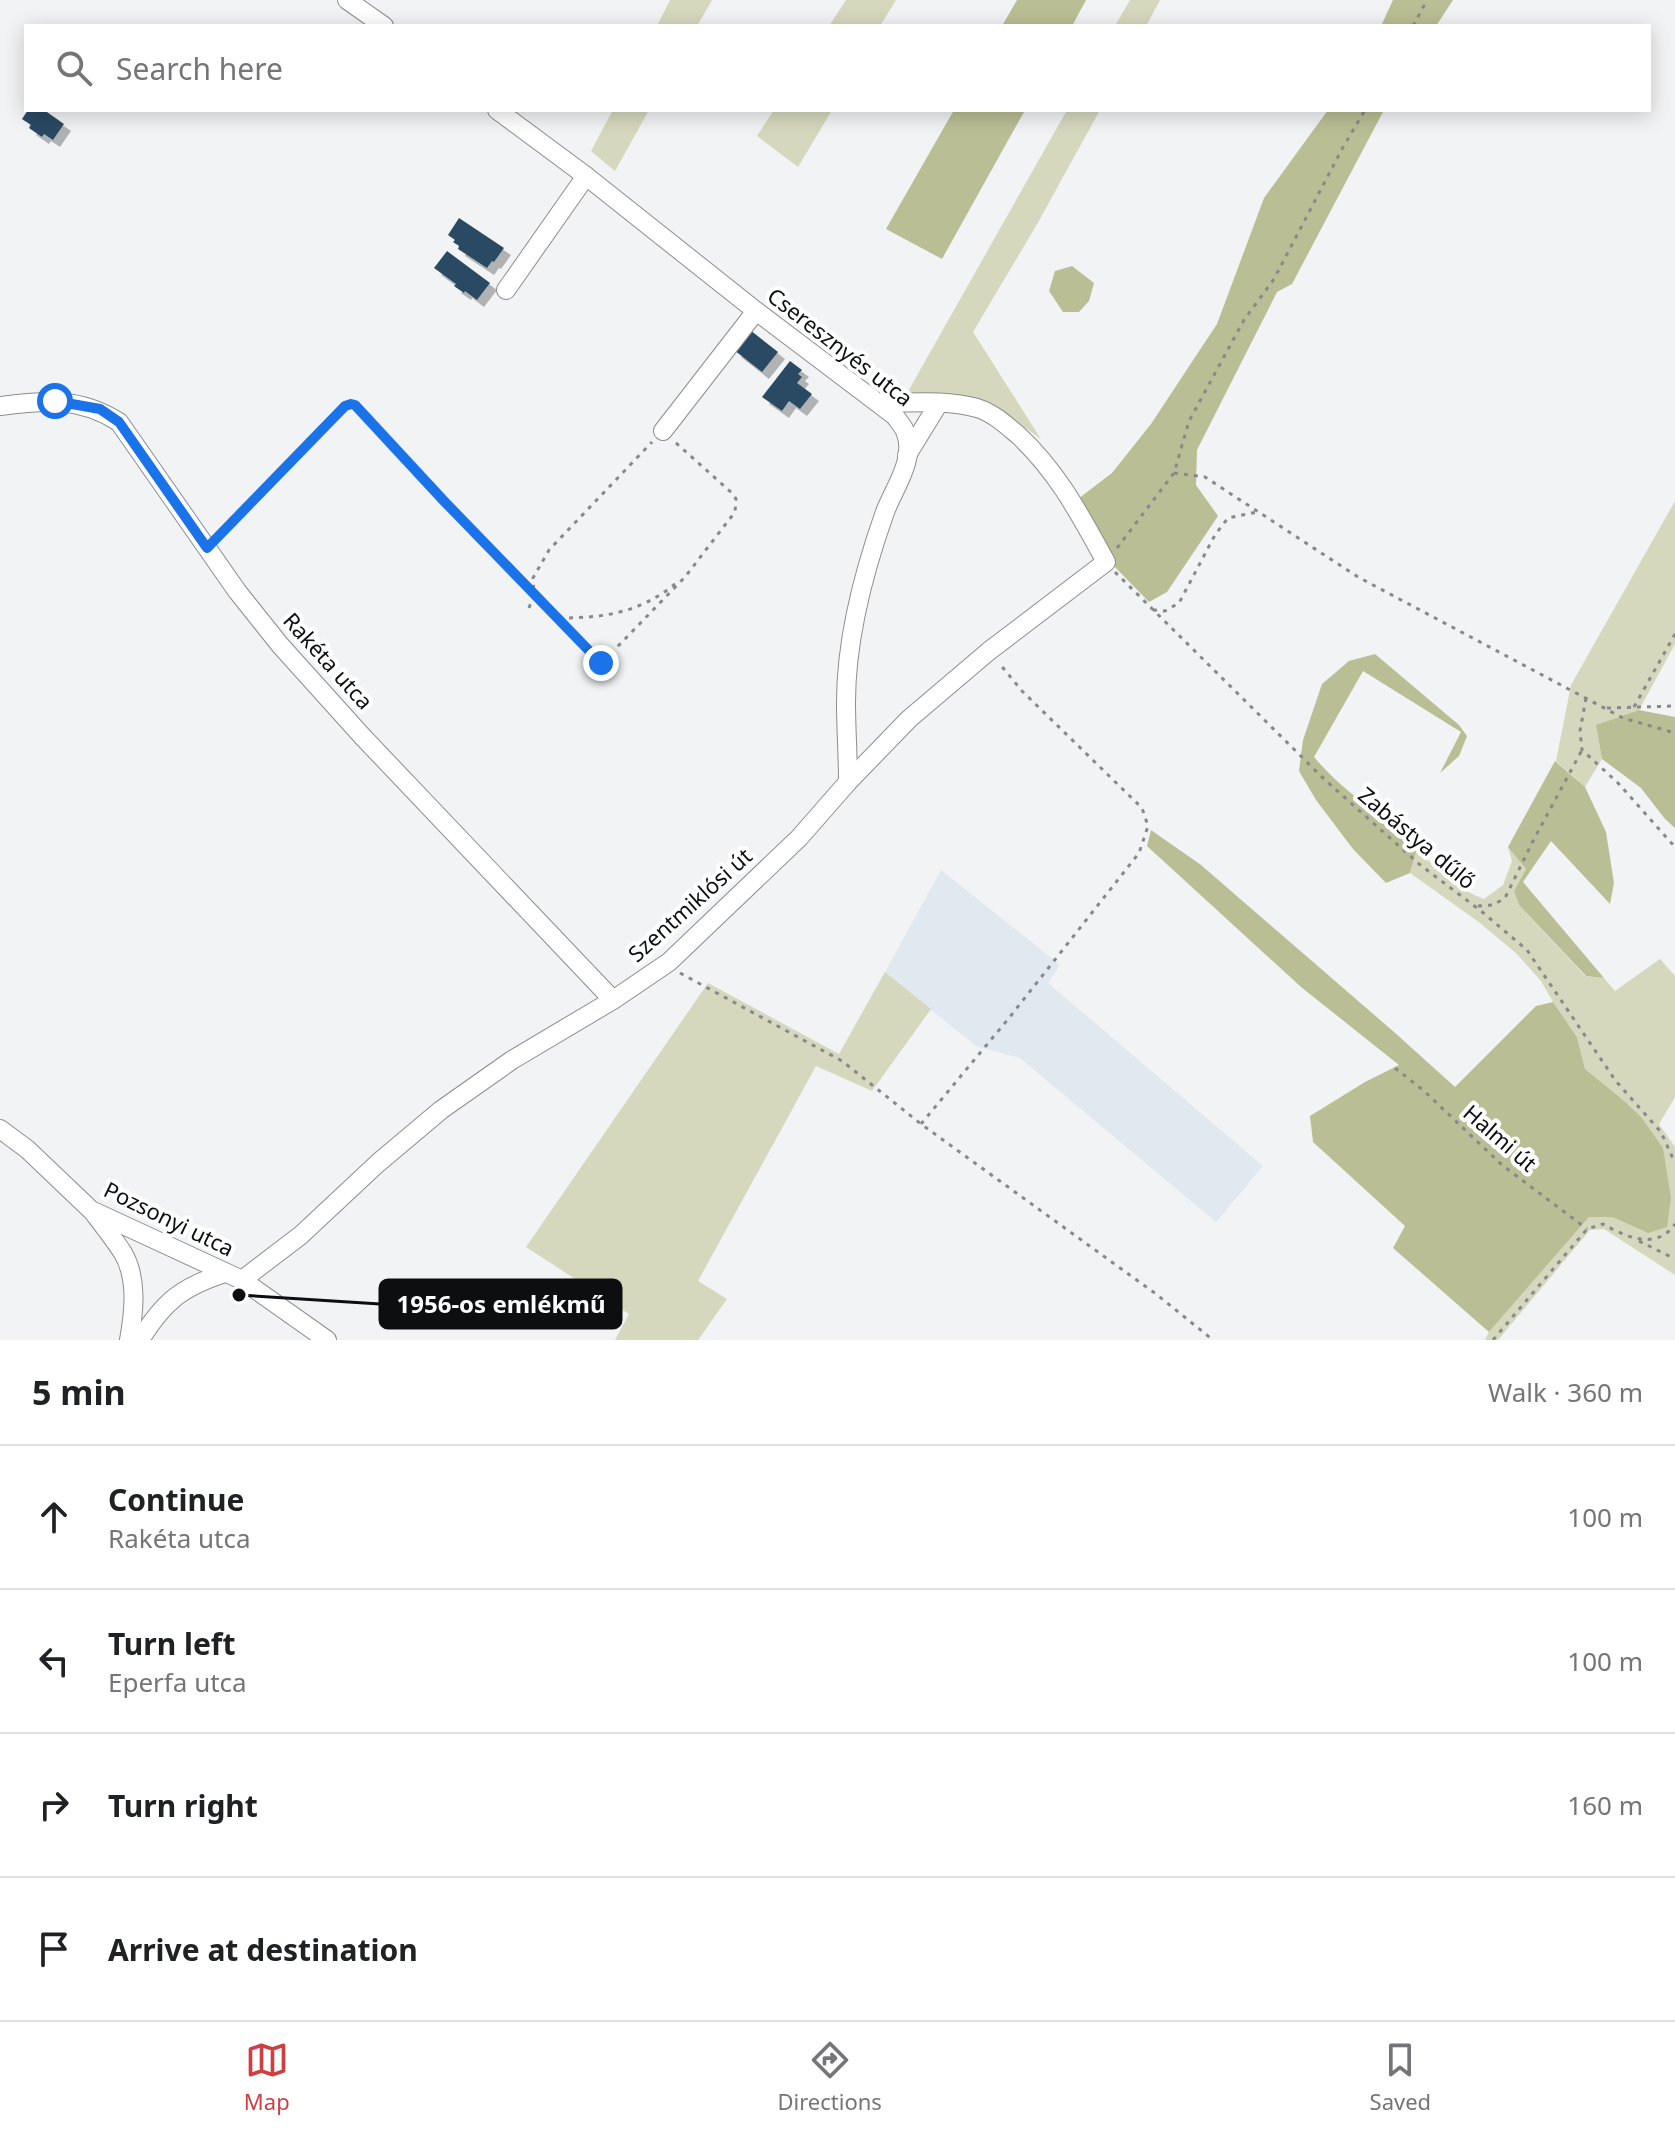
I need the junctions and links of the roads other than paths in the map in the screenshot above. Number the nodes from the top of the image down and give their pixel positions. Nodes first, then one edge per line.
1 (347, 0) edge
2 (381, 24) edge
3 (500, 112) edge
4 (586, 176) junction
5 (506, 290) dead end
6 (756, 311) junction
7 (878, 403) junction
8 (939, 403) junction
9 (0, 406) edge
10 (663, 431) road end
11 (907, 456) junction
12 (848, 782) junction
13 (613, 1000) junction
14 (0, 1129) edge
15 (91, 1210) junction
16 (234, 1277) junction
17 (129, 1340) edge
18 (140, 1340) edge
19 (327, 1340) edge

1 - 2 street
3 - 4 street, Cseresznyés utca
4 - 5 street
4 - 6 street, Cseresznyés utca
6 - 7 street, Cseresznyés utca
6 - 10 street
7 - 8 street
7 - 11 street, Cseresznyés utca
8 - 11 street
8 - 12 street, Szentmiklósi út
9 - 13 street, Rakéta utca
11 - 12 street
12 - 13 street, Szentmiklósi út
13 - 16 street, Szentmiklósi út
14 - 15 street, Pozsonyi utca
15 - 16 street, Pozsonyi utca
15 - 17 street
16 - 18 street, Szentmiklósi út
16 - 19 street, Pozsonyi utca

